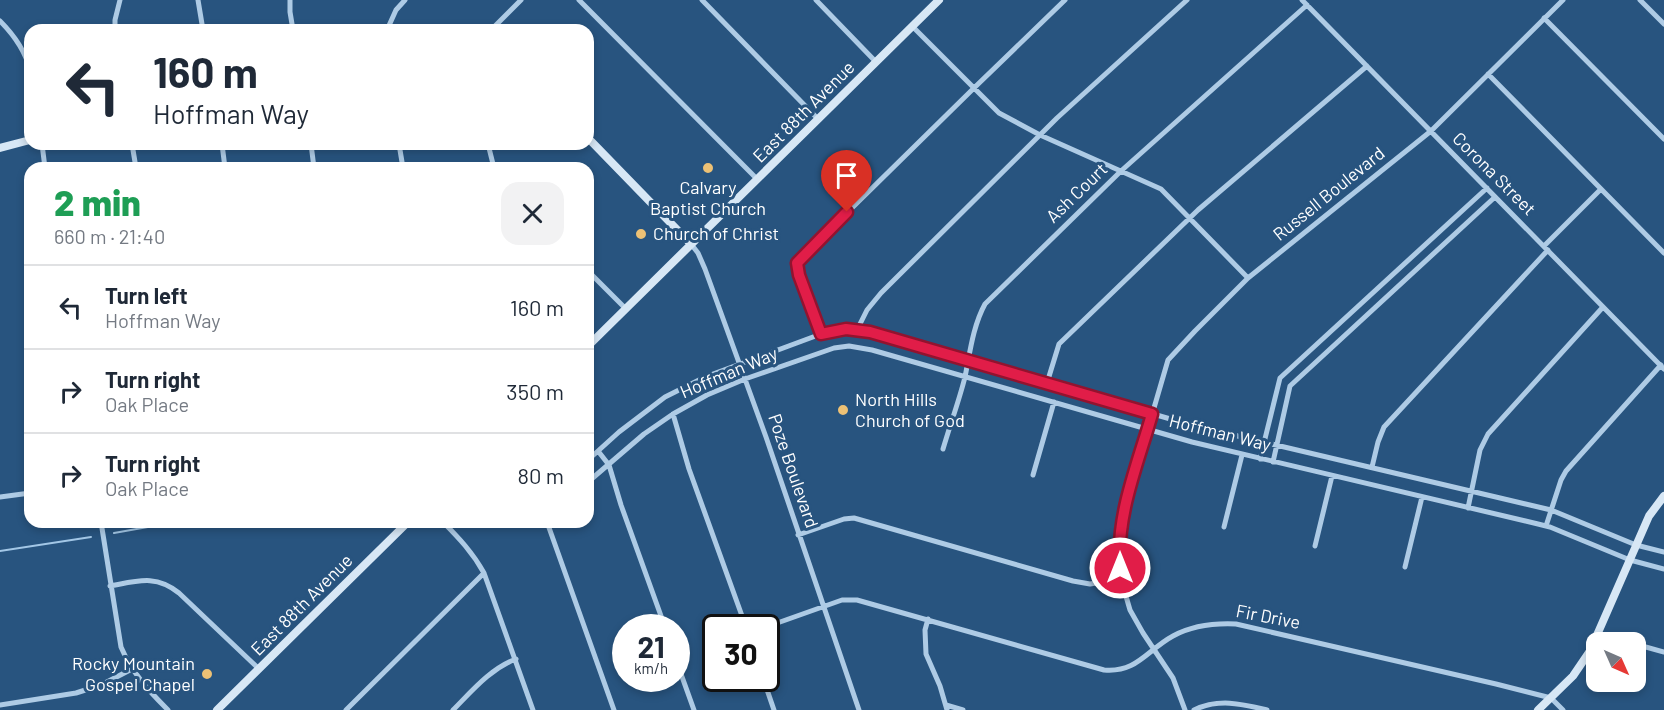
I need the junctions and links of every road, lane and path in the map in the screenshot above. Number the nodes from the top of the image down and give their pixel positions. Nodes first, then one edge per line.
1 (120, 0) edge
2 (198, 0) edge
3 (290, 0) edge
4 (405, 0) edge
5 (521, 0) edge
6 (579, 0) edge
7 (702, 0) edge
8 (816, 0) edge
9 (1065, 0) edge
10 (1187, 0) edge
11 (1302, 0) edge
12 (1563, 0) edge
13 (1640, 0) edge
14 (934, 1) edge
15 (1307, 5) junction
16 (1544, 18) junction
17 (0, 21) edge
18 (115, 24) edge
19 (202, 24) edge
20 (292, 24) edge
21 (390, 24) edge
22 (497, 24) edge
23 (1664, 24) edge
24 (912, 26) junction
25 (24, 53) edge
26 (876, 62) junction
27 (1367, 66) junction
28 (1488, 74) junction
29 (974, 87) junction
30 (818, 119) junction
31 (1431, 131) junction
32 (1040, 135) junction
33 (1664, 139) edge
34 (24, 142) edge
35 (594, 144) edge
36 (0, 148) edge
37 (1121, 171) junction
38 (757, 179) junction
39 (1487, 188) junction
40 (1601, 189) junction
41 (1495, 197) junction
42 (1190, 218) junction
43 (691, 244) junction
44 (1546, 248) junction
45 (1664, 253) edge
46 (594, 277) edge
47 (1248, 279) junction
48 (1603, 307) junction
49 (626, 309) junction
50 (857, 330) junction
51 (821, 334) junction
52 (594, 340) edge
53 (967, 360) junction
54 (739, 363) junction
55 (1662, 367) edge
56 (965, 376) junction
57 (745, 379) junction
58 (1047, 383) junction
59 (1054, 402) junction
60 (673, 414) junction
61 (1152, 414) junction
62 (1148, 430) junction
63 (1264, 442) junction
64 (1277, 445) junction
65 (943, 449) dead end
66 (598, 451) junction
67 (594, 455) edge
68 (1242, 455) junction
69 (1260, 459) junction
70 (1273, 462) junction
71 (609, 465) junction
72 (1372, 467) junction
73 (1033, 475) dead end
74 (1332, 476) junction
75 (594, 477) edge
76 (1472, 491) junction
77 (24, 494) edge
78 (1664, 496) edge
79 (0, 497) edge
80 (1422, 497) junction
81 (1468, 508) junction
82 (1551, 510) junction
83 (1546, 526) junction
84 (1224, 527) dead end
85 (102, 528) edge
86 (402, 528) edge
87 (449, 528) edge
88 (550, 528) edge
89 (798, 535) junction
90 (1636, 545) junction
91 (1315, 546) dead end
92 (1664, 552) edge
93 (1630, 560) junction
94 (1405, 567) dead end
95 (1664, 569) edge
96 (484, 573) junction
97 (1121, 579) junction
98 (110, 586) junction
99 (824, 607) junction
100 (660, 614) edge
101 (741, 614) edge
102 (928, 619) junction
103 (780, 622) edge
104 (1599, 632) edge
105 (1646, 647) edge
106 (1154, 649) junction
107 (1664, 652) edge
108 (1586, 657) edge
109 (516, 659) junction
110 (132, 669) junction
111 (259, 669) junction
112 (688, 692) edge
113 (768, 692) edge
114 (1551, 698) junction
115 (0, 705) edge
116 (946, 708) edge
117 (168, 710) edge
118 (217, 710) edge
119 (346, 710) edge
120 (453, 710) edge
121 (534, 710) edge
122 (614, 710) edge
123 (694, 710) edge
124 (774, 710) edge
125 (859, 710) edge
126 (963, 710) edge
127 (1185, 710) edge
128 (1194, 710) edge
129 (1268, 710) edge
130 (1538, 710) edge
131 (1563, 710) edge

1 - 18 street
2 - 19 street
3 - 20 street
4 - 21 street
5 - 22 street
6 - 38 street
7 - 30 street
8 - 26 street
9 - 29 street
10 - 32 street
11 - 15 street, Corona Street
12 - 16 street, Russell Boulevard
13 - 23 street
14 - 24 main road, East 88th Avenue
15 - 27 street, Corona Street
15 - 37 street, Ash Court
16 - 28 street, Russell Boulevard
16 - 33 street
17 - 25 street
24 - 26 main road, East 88th Avenue
24 - 29 street
26 - 30 main road, East 88th Avenue
27 - 31 street, Corona Street
27 - 42 street
28 - 31 street, Russell Boulevard
28 - 40 street
29 - 32 street
29 - 51 street
30 - 38 main road, East 88th Avenue
31 - 39 street, Corona Street
31 - 47 street, Russell Boulevard
32 - 37 street
32 - 50 street
34 - 36 main road
35 - 43 main road
37 - 42 street
37 - 53 street, Ash Court
38 - 43 main road, East 88th Avenue
39 - 41 street, Corona Street
39 - 63 street
40 - 44 street
40 - 45 street
41 - 44 street, Corona Street
41 - 64 street
42 - 47 street
42 - 58 street
43 - 49 main road, East 88th Avenue
43 - 54 street, Poze Boulevard
44 - 48 street, Corona Street
44 - 72 street
46 - 49 street
47 - 61 street, Russell Boulevard
48 - 55 street, Corona Street
48 - 76 street
49 - 52 main road, East 88th Avenue
50 - 51 street, Hoffman Way
50 - 53 street, Hoffman Way
51 - 54 street, Hoffman Way
53 - 56 street, Ash Court
53 - 58 street, Hoffman Way
54 - 57 street, Poze Boulevard
54 - 66 street, Hoffman Way
55 - 82 street
56 - 57 street, Hoffman Way
56 - 59 street, Hoffman Way
56 - 65 street, Ash Court
57 - 60 street, Hoffman Way
57 - 89 street, Poze Boulevard
58 - 61 street, Hoffman Way
59 - 62 street, Hoffman Way
59 - 73 street
60 - 71 street, Hoffman Way
60 - 101 street
61 - 62 street, Russell Boulevard
61 - 63 street, Hoffman Way
62 - 68 street, Hoffman Way
62 - 97 street, Russell Boulevard
63 - 64 street, Hoffman Way
63 - 69 street
64 - 70 street
64 - 72 street, Hoffman Way
66 - 67 street, Hoffman Way
66 - 71 street
68 - 69 street, Hoffman Way
68 - 84 street
69 - 70 street, Hoffman Way
70 - 74 street, Hoffman Way
71 - 75 street, Hoffman Way
71 - 100 street
72 - 76 street, Hoffman Way
74 - 80 street, Hoffman Way
74 - 91 street
76 - 81 street
76 - 82 street, Hoffman Way
77 - 79 street
78 - 90 main road
80 - 81 street, Hoffman Way
80 - 94 street
81 - 83 street, Hoffman Way
82 - 83 street
82 - 90 street, Hoffman Way
83 - 93 street, Hoffman Way
85 - 98 street
86 - 111 main road, East 88th Avenue
87 - 96 street
88 - 122 street
89 - 97 street
89 - 99 street, Poze Boulevard
90 - 92 street, Hoffman Way
90 - 93 main road
93 - 95 street, Hoffman Way
93 - 104 main road
96 - 109 street
96 - 119 street
97 - 106 street, Russell Boulevard
98 - 110 street
98 - 111 street
99 - 102 street, Fir Drive
99 - 103 street, Fir Drive
99 - 125 street, Poze Boulevard
102 - 106 street, Fir Drive
102 - 116 street
105 - 107 street
106 - 114 street, Fir Drive
106 - 127 street, Russell Boulevard
108 - 114 main road
109 - 120 street
109 - 121 street
110 - 115 street
110 - 117 street
111 - 118 main road, East 88th Avenue
112 - 123 street
113 - 124 street
114 - 130 main road
114 - 131 street
116 - 126 street
128 - 129 street

